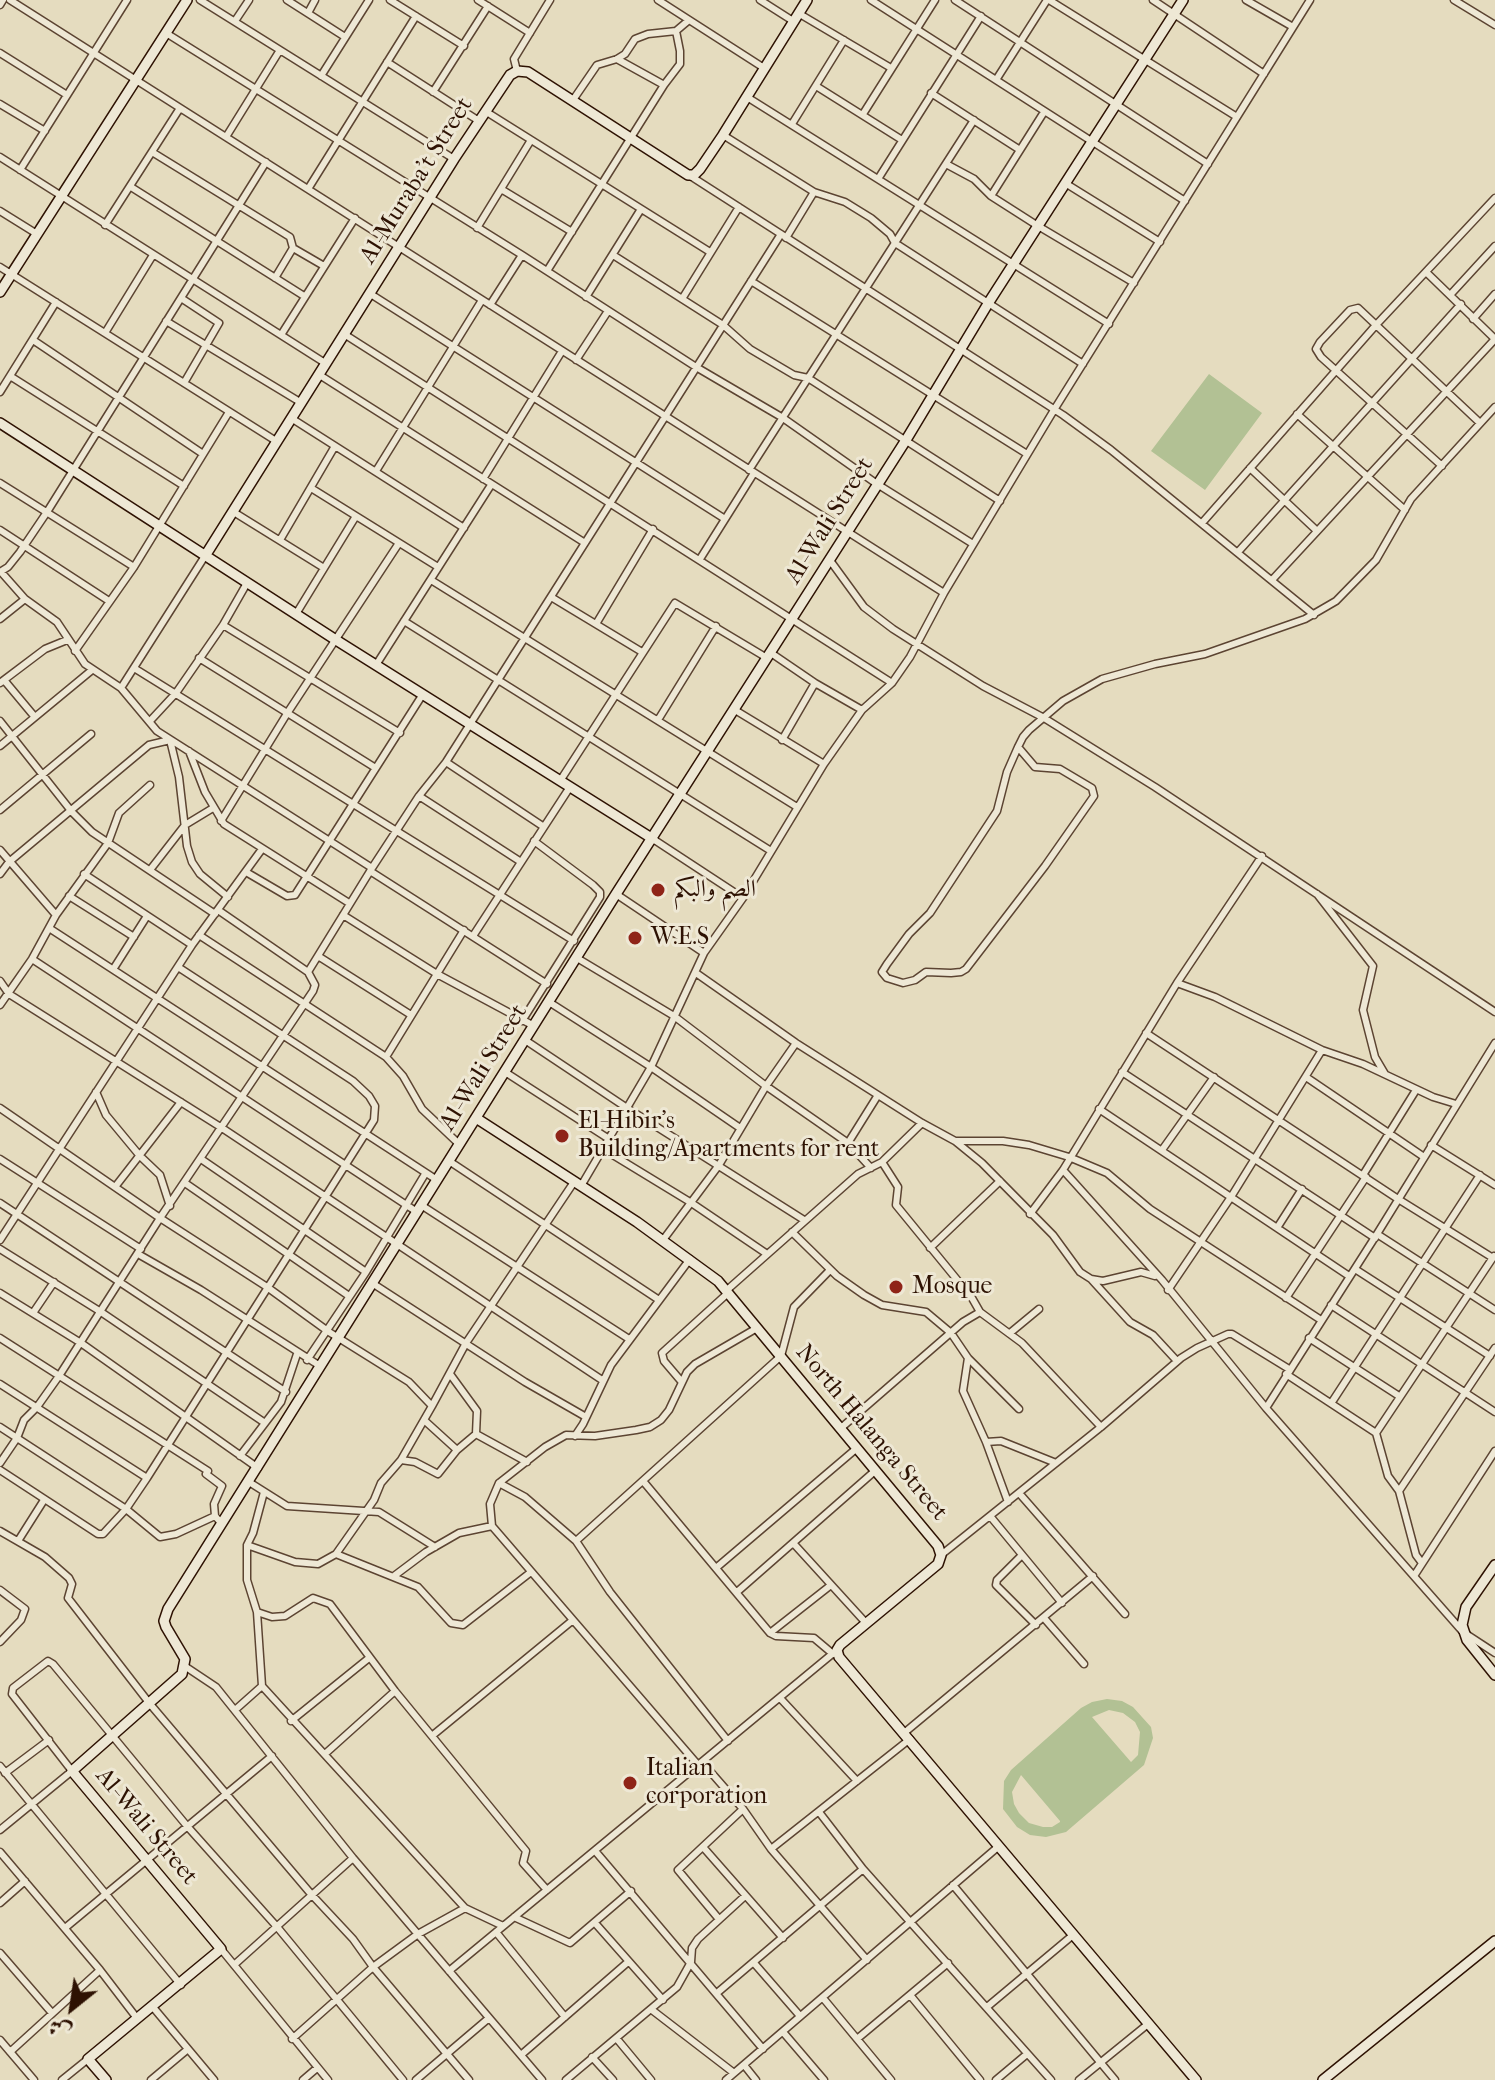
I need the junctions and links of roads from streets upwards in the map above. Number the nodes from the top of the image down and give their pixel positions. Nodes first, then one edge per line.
1 (10, 0) edge
2 (127, 0) edge
3 (187, 0) edge
4 (200, 0) edge
5 (249, 0) edge
6 (287, 0) edge
7 (315, 0) edge
8 (369, 0) edge
9 (390, 0) edge
10 (478, 0) edge
11 (550, 0) edge
12 (658, 0) edge
13 (760, 0) edge
14 (807, 0) edge
15 (871, 0) edge
16 (935, 0) edge
17 (955, 0) edge
18 (1048, 0) edge
19 (1153, 0) edge
20 (1183, 0) edge
21 (1246, 0) edge
22 (1310, 0) edge
23 (1454, 0) edge
24 (1058, 2) edge
25 (488, 6) junction
26 (308, 13) junction
27 (1174, 13) junction
28 (416, 16) junction
29 (981, 16) junction
30 (796, 17) junction
31 (689, 20) junction
32 (235, 21) junction
33 (1495, 25) edge
34 (1293, 27) junction
35 (916, 28) junction
36 (676, 31) junction
37 (166, 33) junction
38 (530, 33) junction
39 (345, 37) junction
40 (844, 40) junction
41 (1021, 42) junction
42 (464, 46) junction
43 (280, 50) junction
44 (0, 53) edge
45 (93, 53) junction
46 (956, 54) junction
47 (617, 59) junction
48 (1144, 60) junction
49 (387, 62) junction
50 (764, 68) junction
51 (891, 68) junction
52 (517, 71) junction
53 (1264, 74) junction
54 (321, 76) junction
55 (136, 80) junction
56 (996, 80) junction
57 (664, 85) junction
58 (816, 86) junction
59 (255, 91) junction
60 (433, 92) junction
61 (931, 93) junction
62 (67, 95) junction
63 (747, 97) junction
64 (573, 100) junction
65 (362, 102) junction
66 (1116, 103) junction
67 (0, 104) edge
68 (180, 108) junction
69 (485, 111) junction
70 (1044, 112) junction
71 (863, 114) junction
72 (1237, 117) junction
73 (974, 120) junction
74 (479, 121) junction
75 (792, 124) junction
76 (45, 131) junction
77 (723, 135) junction
78 (226, 137) junction
79 (631, 138) junction
80 (531, 140) junction
81 (902, 140) junction
82 (338, 141) junction
83 (1091, 142) junction
84 (1020, 150) junction
85 (152, 152) junction
86 (0, 157) edge
87 (454, 159) junction
88 (266, 162) junction
89 (946, 164) junction
90 (1208, 164) junction
91 (20, 170) junction
92 (688, 175) junction
93 (878, 179) junction
94 (1065, 183) junction
95 (603, 185) junction
96 (131, 187) junction
97 (308, 189) junction
98 (501, 189) junction
99 (814, 192) junction
100 (991, 196) junction
101 (62, 198) junction
102 (1495, 198) edge
103 (429, 199) junction
104 (1185, 201) junction
105 (920, 205) junction
106 (239, 206) junction
107 (739, 207) junction
108 (641, 209) junction
109 (0, 211) edge
110 (355, 218) junction
111 (105, 225) junction
112 (1038, 226) junction
113 (477, 228) junction
114 (572, 232) junction
115 (37, 234) junction
116 (784, 236) junction
117 (217, 241) junction
118 (1160, 242) junction
119 (895, 243) junction
120 (399, 246) junction
121 (1495, 246) edge
122 (293, 248) junction
123 (710, 252) junction
124 (153, 255) junction
125 (522, 255) junction
126 (613, 255) junction
127 (1015, 263) junction
128 (324, 266) junction
129 (0, 267) edge
130 (547, 271) junction
131 (1426, 272) junction
132 (12, 274) junction
133 (275, 278) junction
134 (192, 280) junction
135 (751, 281) junction
136 (1134, 283) junction
137 (866, 289) junction
138 (0, 292) edge
139 (369, 293) junction
140 (1451, 294) junction
141 (1495, 294) edge
142 (304, 296) junction
143 (586, 297) junction
144 (181, 298) junction
145 (682, 299) junction
146 (482, 300) junction
147 (56, 302) junction
148 (989, 302) junction
149 (1461, 304) junction
150 (490, 305) junction
151 (608, 311) junction
152 (1473, 319) junction
153 (166, 321) junction
154 (1109, 324) junction
155 (723, 325) junction
156 (1376, 325) junction
157 (105, 333) junction
158 (344, 334) junction
159 (281, 335) junction
160 (835, 335) junction
161 (1495, 339) edge
162 (33, 340) junction
163 (207, 345) junction
164 (452, 347) junction
165 (961, 349) junction
166 (562, 351) junction
167 (143, 357) junction
168 (1413, 359) junction
169 (576, 360) junction
170 (325, 363) junction
171 (1083, 364) junction
172 (696, 367) junction
173 (1336, 370) junction
174 (318, 374) junction
175 (10, 376) junction
176 (808, 378) junction
177 (184, 383) junction
178 (428, 388) junction
179 (1446, 390) junction
180 (0, 392) edge
181 (934, 394) junction
182 (118, 397) junction
183 (533, 397) junction
184 (300, 402) junction
185 (1372, 403) junction
186 (1495, 407) edge
187 (1054, 410) junction
188 (229, 412) junction
189 (1297, 414) junction
190 (665, 417) junction
191 (291, 418) junction
192 (783, 418) junction
193 (0, 423) edge
194 (1480, 423) junction
195 (403, 428) junction
196 (97, 431) junction
197 (1406, 434) junction
198 (508, 438) junction
199 (906, 440) junction
200 (276, 441) junction
201 (335, 446) junction
202 (1333, 446) junction
203 (203, 454) junction
204 (1027, 454) junction
205 (637, 462) junction
206 (1442, 466) junction
207 (1250, 468) junction
208 (71, 470) junction
209 (376, 471) junction
210 (752, 471) junction
211 (1367, 476) junction
212 (483, 479) junction
213 (0, 483) edge
214 (877, 484) junction
215 (491, 485) junction
216 (184, 486) junction
217 (311, 488) junction
218 (1284, 500) junction
219 (1000, 501) junction
220 (610, 503) junction
221 (1405, 510) junction
222 (232, 511) junction
223 (47, 512) junction
224 (356, 516) junction
225 (725, 519) junction
226 (1202, 523) junction
227 (160, 526) junction
228 (464, 528) junction
229 (653, 529) junction
230 (0, 530) edge
231 (848, 530) junction
232 (1316, 530) junction
233 (280, 540) junction
234 (399, 543) junction
235 (585, 543) junction
236 (973, 544) junction
237 (23, 545) junction
238 (1238, 552) junction
239 (205, 556) junction
240 (700, 559) junction
241 (829, 559) junction
242 (134, 567) junction
243 (438, 567) junction
244 (324, 568) junction
245 (1, 572) edge
246 (431, 580) junction
247 (1272, 580) junction
248 (247, 583) junction
249 (944, 593) junction
250 (551, 597) junction
251 (25, 599) junction
252 (109, 601) junction
253 (296, 614) junction
254 (1314, 615) junction
255 (0, 619) edge
256 (793, 619) junction
257 (404, 621) junction
258 (596, 624) junction
259 (223, 625) junction
260 (716, 626) junction
261 (525, 637) junction
262 (67, 640) junction
263 (336, 640) junction
264 (917, 643) junction
265 (75, 651) junction
266 (642, 652) junction
267 (769, 656) junction
268 (199, 658) junction
269 (376, 665) junction
270 (134, 668) junction
271 (92, 670) junction
272 (312, 679) junction
273 (499, 679) junction
274 (2, 681) edge
275 (815, 683) junction
276 (892, 683) junction
277 (121, 688) junction
278 (176, 693) junction
279 (423, 694) junction
280 (615, 694) junction
281 (735, 710) junction
282 (862, 710) junction
283 (288, 712) junction
284 (34, 716) junction
285 (1044, 718) junction
286 (658, 720) junction
287 (0, 721) edge
288 (150, 721) junction
289 (470, 724) junction
290 (400, 733) junction
291 (91, 734) dead end
292 (13, 736) junction
293 (587, 736) junction
294 (170, 740) junction
295 (782, 740) junction
296 (0, 746) edge
297 (1018, 747) junction
298 (265, 749) junction
299 (189, 751) junction
300 (709, 751) junction
301 (446, 762) junction
302 (824, 764) junction
303 (374, 767) junction
304 (43, 774) junction
305 (560, 781) junction
306 (150, 785) dead end
307 (244, 785) junction
308 (570, 787) junction
309 (681, 793) junction
310 (419, 796) junction
311 (352, 803) junction
312 (797, 807) junction
313 (213, 808) junction
314 (0, 810) edge
315 (72, 812) junction
316 (221, 821) junction
317 (185, 825) junction
318 (544, 827) junction
319 (396, 832) junction
320 (653, 839) junction
321 (329, 840) junction
322 (534, 841) junction
323 (108, 843) junction
324 (262, 849) junction
325 (0, 850) edge
326 (771, 851) junction
327 (1262, 856) junction
328 (9, 862) junction
329 (521, 862) junction
330 (150, 870) junction
331 (371, 870) junction
332 (246, 872) junction
333 (0, 874) edge
334 (84, 874) junction
335 (307, 875) junction
336 (1315, 891) junction
337 (616, 894) junction
338 (499, 895) junction
339 (69, 896) junction
340 (228, 897) junction
341 (743, 898) junction
342 (349, 903) junction
343 (217, 912) junction
344 (56, 915) junction
345 (343, 915) junction
346 (147, 916) junction
347 (49, 928) junction
348 (464, 930) junction
349 (199, 935) junction
350 (473, 936) junction
351 (134, 937) junction
352 (574, 941) junction
353 (192, 945) junction
354 (704, 953) junction
355 (318, 956) junction
356 (577, 958) junction
357 (32, 959) junction
358 (178, 967) junction
359 (114, 968) junction
360 (308, 972) junction
361 (696, 973) junction
362 (437, 974) junction
363 (0, 981) edge
364 (1177, 983) junction
365 (547, 984) junction
366 (9, 994) junction
367 (158, 997) junction
368 (549, 1002) junction
369 (305, 1004) junction
370 (0, 1005) edge
371 (1495, 1012) edge
372 (411, 1015) junction
373 (674, 1016) junction
374 (528, 1024) junction
375 (138, 1028) junction
376 (1146, 1033) junction
377 (284, 1036) junction
378 (525, 1040) junction
379 (796, 1043) junction
380 (1495, 1043) edge
381 (1322, 1050) junction
382 (386, 1057) junction
383 (116, 1061) junction
384 (264, 1066) junction
385 (651, 1067) junction
386 (505, 1072) junction
387 (1122, 1072) junction
388 (1387, 1076) junction
389 (1214, 1077) junction
390 (1306, 1077) junction
391 (766, 1086) junction
392 (1416, 1090) junction
393 (96, 1092) junction
394 (878, 1095) junction
395 (243, 1096) junction
396 (181, 1102) junction
397 (1456, 1104) junction
398 (0, 1108) edge
399 (627, 1108) junction
400 (1099, 1109) junction
401 (1187, 1114) junction
402 (476, 1118) junction
403 (1279, 1120) junction
404 (922, 1123) junction
405 (222, 1128) junction
406 (740, 1128) junction
407 (1390, 1132) junction
408 (366, 1135) junction
409 (609, 1139) junction
410 (955, 1141) junction
411 (848, 1143) junction
412 (459, 1144) junction
413 (1431, 1145) junction
414 (59, 1148) junction
415 (603, 1149) junction
416 (1162, 1150) junction
417 (140, 1156) junction
418 (1069, 1157) junction
419 (1424, 1157) junction
420 (1255, 1158) junction
421 (0, 1159) edge
422 (201, 1159) junction
423 (449, 1161) junction
424 (882, 1162) junction
425 (347, 1164) junction
426 (719, 1165) junction
427 (871, 1168) junction
428 (1063, 1170) junction
429 (425, 1174) junction
430 (1480, 1175) junction
431 (1364, 1176) junction
432 (437, 1180) junction
433 (1000, 1181) junction
434 (37, 1182) junction
435 (185, 1183) junction
436 (578, 1184) junction
437 (1495, 1185) edge
438 (115, 1187) junction
439 (1302, 1189) junction
440 (1231, 1197) junction
441 (325, 1198) junction
442 (1398, 1199) junction
443 (690, 1202) junction
444 (0, 1203) edge
445 (406, 1205) junction
446 (170, 1206) junction
447 (419, 1208) junction
448 (1030, 1214) junction
449 (16, 1215) junction
450 (1341, 1216) junction
451 (160, 1218) junction
452 (804, 1220) junction
453 (546, 1224) junction
454 (1277, 1228) junction
455 (1445, 1229) junction
456 (303, 1231) junction
457 (792, 1232) junction
458 (1376, 1236) junction
459 (387, 1237) junction
460 (0, 1240) edge
461 (663, 1240) junction
462 (1200, 1242) junction
463 (397, 1244) junction
464 (930, 1248) junction
465 (0, 1249) edge
466 (140, 1251) junction
467 (288, 1254) junction
468 (767, 1254) junction
469 (1315, 1254) junction
470 (1494, 1256) edge
471 (690, 1259) junction
472 (1423, 1263) junction
473 (516, 1268) junction
474 (1355, 1269) junction
475 (830, 1270) junction
476 (366, 1272) junction
477 (1349, 1276) junction
478 (1091, 1279) junction
479 (1162, 1280) junction
480 (121, 1281) junction
481 (54, 1282) junction
482 (372, 1283) junction
483 (267, 1287) junction
484 (1168, 1290) junction
485 (728, 1291) junction
486 (0, 1293) edge
487 (1469, 1294) junction
488 (349, 1296) junction
489 (1286, 1298) junction
490 (1400, 1298) junction
491 (659, 1300) junction
492 (1331, 1305) junction
493 (491, 1306) junction
494 (1039, 1309) dead end
495 (1495, 1310) edge
496 (101, 1312) junction
497 (980, 1312) junction
498 (33, 1313) junction
499 (246, 1319) junction
500 (1321, 1320) junction
501 (757, 1328) junction
502 (1446, 1328) junction
503 (332, 1333) junction
504 (951, 1333) junction
505 (1010, 1333) junction
506 (1376, 1334) junction
507 (0, 1338) edge
508 (1309, 1338) junction
509 (629, 1339) junction
510 (1212, 1342) junction
511 (81, 1343) junction
512 (466, 1343) junction
513 (1495, 1348) edge
514 (227, 1350) junction
515 (297, 1354) junction
516 (781, 1356) junction
517 (1490, 1356) junction
518 (968, 1358) junction
519 (307, 1360) junction
520 (1177, 1361) junction
521 (1421, 1364) junction
522 (320, 1366) junction
523 (1355, 1367) junction
524 (1288, 1371) junction
525 (450, 1374) junction
526 (59, 1376) junction
527 (602, 1380) junction
528 (681, 1381) junction
529 (208, 1382) junction
530 (0, 1384) edge
531 (286, 1392) junction
532 (1466, 1393) junction
533 (1399, 1396) junction
534 (1332, 1402) junction
535 (432, 1406) junction
536 (37, 1407) junction
537 (1266, 1408) junction
538 (1019, 1409) dead end
539 (1495, 1412) edge
540 (586, 1417) junction
541 (185, 1418) junction
542 (424, 1420) junction
543 (265, 1423) junction
544 (0, 1427) edge
545 (1101, 1427) junction
546 (841, 1428) junction
547 (1376, 1433) junction
548 (476, 1434) junction
549 (574, 1437) junction
550 (17, 1438) junction
551 (986, 1442) junction
552 (166, 1447) junction
553 (857, 1448) junction
554 (457, 1450) junction
555 (1495, 1451) edge
556 (240, 1456) junction
557 (401, 1460) junction
558 (527, 1462) junction
559 (0, 1463) edge
560 (1056, 1463) junction
561 (1492, 1463) edge
562 (258, 1468) junction
563 (0, 1470) edge
564 (876, 1470) junction
565 (147, 1478) junction
566 (643, 1481) junction
567 (249, 1482) junction
568 (499, 1483) junction
569 (1399, 1491) junction
570 (264, 1492) junction
571 (1019, 1493) junction
572 (44, 1500) junction
573 (1008, 1502) junction
574 (126, 1509) junction
575 (365, 1513) junction
576 (990, 1516) junction
577 (218, 1520) junction
578 (492, 1526) junction
579 (0, 1531) edge
580 (18, 1541) junction
581 (576, 1541) junction
582 (794, 1544) junction
583 (247, 1545) junction
584 (435, 1547) junction
585 (336, 1554) junction
586 (941, 1555) junction
587 (1021, 1556) junction
588 (1422, 1563) junction
589 (1495, 1565) edge
590 (716, 1568) junction
591 (531, 1572) junction
592 (394, 1576) junction
593 (1093, 1576) junction
594 (1414, 1576) junction
595 (831, 1585) junction
596 (0, 1590) edge
597 (737, 1592) junction
598 (1062, 1603) junction
599 (257, 1612) junction
600 (1125, 1614) dead end
601 (1044, 1618) junction
602 (573, 1620) junction
603 (866, 1623) junction
604 (1036, 1625) junction
605 (1463, 1632) junction
606 (770, 1633) junction
607 (1, 1640) edge
608 (835, 1652) junction
609 (1495, 1653) edge
610 (369, 1658) junction
611 (1084, 1664) dead end
612 (186, 1667) junction
613 (1495, 1675) edge
614 (262, 1686) junction
615 (395, 1691) junction
616 (780, 1698) junction
617 (150, 1704) junction
618 (235, 1710) junction
619 (291, 1721) junction
620 (433, 1735) junction
621 (907, 1736) junction
622 (112, 1737) junction
623 (49, 1740) junction
624 (728, 1741) junction
625 (326, 1753) junction
626 (272, 1756) junction
627 (700, 1764) junction
628 (3, 1770) edge
629 (72, 1771) junction
630 (857, 1781) junction
631 (226, 1794) junction
632 (31, 1805) junction
633 (743, 1809) junction
634 (819, 1812) junction
635 (187, 1826) junction
636 (0, 1830) edge
637 (999, 1846) junction
638 (703, 1847) junction
639 (771, 1849) junction
640 (0, 1852) edge
641 (596, 1852) junction
642 (353, 1858) junction
643 (146, 1860) junction
644 (863, 1869) junction
645 (25, 1881) junction
646 (953, 1885) junction
647 (547, 1890) junction
648 (631, 1891) junction
649 (106, 1893) junction
650 (311, 1894) junction
651 (745, 1896) junction
652 (0, 1903) edge
653 (820, 1907) junction
654 (465, 1908) junction
655 (514, 1917) junction
656 (718, 1918) junction
657 (910, 1922) junction
658 (595, 1923) junction
659 (65, 1928) junction
660 (278, 1928) junction
661 (500, 1929) junction
662 (418, 1934) junction
663 (1073, 1935) junction
664 (783, 1938) junction
665 (1495, 1941) edge
666 (221, 1949) junction
667 (0, 1953) edge
668 (867, 1960) junction
669 (628, 1962) junction
670 (691, 1962) junction
671 (754, 1963) junction
672 (948, 1963) junction
673 (234, 1965) junction
674 (373, 1967) junction
675 (100, 1970) junction
676 (449, 1971) junction
677 (1026, 1973) junction
678 (181, 1985) junction
679 (717, 1993) junction
680 (910, 1995) junction
681 (823, 1998) junction
682 (336, 2000) junction
683 (663, 2000) junction
684 (151, 2005) junction
685 (987, 2007) junction
686 (652, 2010) junction
687 (52, 2013) junction
688 (800, 2016) junction
689 (136, 2017) junction
690 (565, 2017) junction
691 (489, 2018) junction
692 (1148, 2024) junction
693 (783, 2032) junction
694 (292, 2039) junction
695 (617, 2039) junction
696 (857, 2039) junction
697 (0, 2040) edge
698 (188, 2049) junction
699 (763, 2049) junction
700 (10, 2052) junction
701 (446, 2054) junction
702 (1027, 2054) junction
703 (521, 2055) junction
704 (592, 2057) junction
705 (88, 2059) junction
706 (1100, 2062) junction
707 (744, 2065) junction
708 (317, 2068) junction
709 (734, 2073) junction
710 (34, 2080) edge
711 (62, 2080) edge
712 (106, 2080) edge
713 (151, 2080) edge
714 (214, 2080) edge
715 (303, 2080) edge
716 (328, 2080) edge
717 (403, 2080) edge
718 (416, 2080) edge
719 (469, 2080) edge
720 (542, 2080) edge
721 (566, 2080) edge
722 (613, 2080) edge
723 (651, 2080) edge
724 (726, 2080) edge
725 (756, 2080) edge
726 (824, 2080) edge
727 (891, 2080) edge
728 (980, 2080) edge
729 (996, 2080) edge
730 (1051, 2080) edge
731 (1079, 2080) edge
732 (1115, 2080) edge
733 (1196, 2080) edge
734 (1323, 2080) edge

1 - 45 street
2 - 45 street
3 - 37 street
4 - 32 street
5 - 32 street
6 - 26 street
7 - 26 street
8 - 39 street
9 - 28 street
10 - 25 street
11 - 38 street
12 - 31 street
13 - 30 street
14 - 30 street
15 - 35 street
16 - 35 street
17 - 29 street
18 - 24 street
18 - 41 street
19 - 27 street
20 - 27 street, Al-Wali Street
21 - 34 street
22 - 34 street
23 - 33 street
24 - 48 street
25 - 38 street
25 - 42 street
26 - 39 street
27 - 48 street, Al-Wali Street
27 - 53 street
28 - 42 street
28 - 49 street
29 - 41 street
29 - 46 street
30 - 40 street
30 - 50 street
31 - 36 street
31 - 50 street
32 - 43 street
34 - 53 street
35 - 46 street
35 - 51 street
36 - 47 street
36 - 57 street
37 - 55 street
37 - 59 street
38 - 52 street
39 - 54 street
40 - 51 street
40 - 58 street
41 - 56 street
41 - 66 street
42 - 60 street
43 - 54 street
43 - 59 street
44 - 62 street
45 - 55 street
45 - 62 street
46 - 56 street
46 - 61 street
47 - 57 street
47 - 64 street
48 - 66 street, Al-Wali Street
48 - 72 street
49 - 60 street
49 - 65 street
50 - 63 street
51 - 71 street
52 - 64 street
52 - 69 street, Al-Muraba't Street
53 - 72 street
54 - 65 street
55 - 68 street
55 - 101 street
56 - 70 street
57 - 79 street
58 - 71 street
58 - 75 street
59 - 78 street
59 - 82 street
60 - 74 street
61 - 73 street
61 - 81 street
62 - 76 street
63 - 75 street
63 - 77 street
64 - 79 street
65 - 82 street
65 - 87 street
66 - 83 street, Al-Wali Street
66 - 90 street
67 - 76 street
68 - 78 street
68 - 85 street
69 - 74 street, Al-Muraba't Street
69 - 80 street
70 - 83 street
70 - 84 street
71 - 81 street
72 - 90 street
73 - 84 street
73 - 89 street
74 - 87 street, Al-Muraba't Street
75 - 93 street
76 - 91 street
77 - 92 street
77 - 99 street
78 - 88 street
79 - 92 street
79 - 95 street
80 - 95 street
80 - 98 street
81 - 93 street
82 - 97 street
82 - 103 street
83 - 94 street, Al-Wali Street
83 - 104 street
84 - 100 street
85 - 96 street
85 - 106 street
86 - 91 street
87 - 103 street, Al-Muraba't Street
88 - 97 street
88 - 106 street
89 - 100 street
89 - 105 street
90 - 104 street
91 - 101 street
92 - 107 street
93 - 105 street
94 - 112 street, Al-Wali Street
94 - 118 street
95 - 108 street
95 - 114 street
96 - 111 street
96 - 117 street
97 - 110 street
98 - 113 street
98 - 114 street
99 - 116 street
99 - 119 street
100 - 112 street
101 - 111 street
101 - 115 street
102 - 131 street
103 - 113 street
103 - 120 street, Al-Muraba't Street
104 - 118 street
105 - 119 street
105 - 127 street
106 - 117 street
106 - 122 street
107 - 116 street
107 - 123 street
108 - 123 street
108 - 126 street
109 - 115 street
110 - 120 street
110 - 128 street
111 - 124 street
112 - 127 street, Al-Wali Street
112 - 136 street
113 - 125 street
114 - 130 street
115 - 132 street
116 - 135 street
116 - 137 street
117 - 133 street
117 - 134 street
118 - 136 street
119 - 137 street
119 - 148 street
120 - 139 street, Al-Muraba't Street
120 - 146 street
121 - 140 street
122 - 128 street
122 - 133 street
123 - 145 street
124 - 134 street
124 - 157 street
125 - 130 street
125 - 150 street
126 - 143 street
126 - 145 street
127 - 148 street, Al-Wali Street
127 - 154 street
128 - 142 street
129 - 132 street
130 - 143 street
131 - 140 street
131 - 156 street
132 - 138 street
132 - 147 street
133 - 142 street
134 - 144 street
134 - 159 street
135 - 155 street
135 - 160 street
136 - 154 street
137 - 160 street
137 - 165 street
139 - 158 street, Al-Muraba't Street
139 - 164 street
140 - 149 street
141 - 152 street
142 - 159 street
143 - 151 street
144 - 153 street
144 - 163 street
145 - 155 street
146 - 150 street
146 - 164 street
147 - 157 street
147 - 162 street
148 - 165 street, Al-Wali Street
148 - 171 street
149 - 152 street
149 - 168 street
150 - 166 street
151 - 169 street
151 - 172 street
152 - 161 street
153 - 163 street
153 - 167 street
154 - 171 street
155 - 172 street
155 - 176 street
156 - 168 street
156 - 173 street
156 - 173 street
157 - 167 street
158 - 170 street, Al-Muraba't Street
158 - 178 street
159 - 170 street
160 - 176 street
160 - 181 street
161 - 179 street
162 - 175 street
162 - 182 street
163 - 177 street
163 - 184 street
164 - 178 street
164 - 183 street
165 - 181 street, Al-Wali Street
165 - 187 street
166 - 169 street
166 - 183 street
167 - 177 street
167 - 182 street
168 - 179 street
168 - 185 street
169 - 190 street
170 - 174 street, Al-Muraba't Street
171 - 187 street
172 - 190 street
172 - 192 street
173 - 185 street
173 - 189 street
174 - 184 street, Al-Muraba't Street
174 - 195 street
175 - 180 street
175 - 196 street
176 - 192 street
176 - 199 street
177 - 188 street
178 - 195 street
178 - 198 street
179 - 194 street
179 - 197 street
181 - 199 street, Al-Wali Street
181 - 204 street
182 - 196 street
182 - 203 street
183 - 198 street
183 - 205 street
184 - 191 street, Al-Muraba't Street
185 - 197 street
185 - 202 street
186 - 194 street
187 - 204 street
187 - 226 street
188 - 200 street
188 - 203 street
189 - 202 street
189 - 207 street
190 - 205 street
190 - 210 street
191 - 200 street, Al-Muraba't Street
191 - 201 street
192 - 210 street
192 - 214 street
193 - 208 street
194 - 206 street
195 - 209 street
195 - 212 street
196 - 208 street
196 - 216 street
197 - 206 street
197 - 211 street
198 - 212 street
198 - 220 street
199 - 214 street, Al-Wali Street
199 - 219 street
200 - 222 street, Al-Muraba't Street
201 - 209 street
201 - 217 street
202 - 211 street
202 - 218 street
203 - 216 street
204 - 219 street
205 - 220 street
205 - 225 street
206 - 221 street
207 - 218 street
207 - 226 street
208 - 223 street
208 - 227 street
209 - 228 street
210 - 225 street
210 - 231 street
211 - 221 street
211 - 232 street
212 - 215 street
213 - 223 street
214 - 231 street, Al-Wali Street
214 - 236 street
215 - 228 street
215 - 235 street
216 - 227 street
217 - 224 street
217 - 233 street
218 - 232 street
218 - 238 street
219 - 236 street
220 - 229 street
220 - 235 street
221 - 254 street
222 - 233 street
222 - 239 street, Al-Muraba't Street
223 - 237 street
223 - 242 street
224 - 234 street
224 - 244 street
225 - 240 street
226 - 238 street
227 - 239 street
227 - 242 street
228 - 243 street
229 - 240 street
229 - 258 street
230 - 237 street
231 - 241 street, Al-Wali Street
231 - 249 street
232 - 247 street
233 - 244 street
234 - 243 street
234 - 263 street
235 - 250 street
236 - 249 street
237 - 245 street
237 - 252 street
238 - 247 street
239 - 248 street
239 - 270 street, Al-Muraba't Street
240 - 256 street
241 - 256 street, Al-Wali Street
241 - 264 street
242 - 252 street
243 - 246 street
244 - 253 street
245 - 251 street
246 - 257 street
246 - 261 street
247 - 254 street
248 - 253 street
248 - 259 street
249 - 264 street
250 - 258 street
250 - 261 street
251 - 255 street
251 - 262 street
252 - 265 street
253 - 263 street
254 - 285 street
256 - 267 street, Al-Wali Street
256 - 276 street
257 - 269 street
257 - 273 street
258 - 266 street
259 - 268 street
259 - 272 street
260 - 266 street
260 - 267 street
260 - 286 street
261 - 273 street
261 - 280 street
262 - 265 street
262 - 274 street
263 - 269 street
263 - 272 street
264 - 276 street
264 - 285 street
265 - 271 street
266 - 280 street
267 - 275 street
267 - 281 street, Al-Wali Street
268 - 278 street
268 - 283 street
269 - 279 street
270 - 277 street, Al-Muraba't Street
270 - 278 street
271 - 277 street
271 - 284 street
272 - 283 street
272 - 290 street
273 - 289 street
273 - 293 street
274 - 284 street
275 - 282 street
275 - 295 street
276 - 282 street
277 - 288 street
278 - 288 street
278 - 298 street
279 - 289 street
279 - 290 street
280 - 286 street
280 - 293 street
281 - 295 street
281 - 300 street, Al-Wali Street
282 - 302 street
283 - 298 street
283 - 303 street
284 - 292 street
285 - 297 street
285 - 327 street
286 - 300 street
287 - 292 street
288 - 294 street
289 - 301 street
289 - 305 street
290 - 303 street
291 - 304 street
292 - 296 street
292 - 304 street
293 - 305 street
293 - 309 street
294 - 299 street
294 - 315 street
294 - 317 street
295 - 302 street
297 - 297 street
298 - 307 street
298 - 311 street
299 - 307 street
299 - 313 street
300 - 309 street, Al-Wali Street
300 - 312 street
301 - 310 street
301 - 318 street
302 - 312 street
303 - 311 street
304 - 314 street
304 - 315 street
305 - 308 street
306 - 323 street
307 - 316 street
307 - 321 street
308 - 318 street
308 - 320 street
309 - 320 street, Al-Wali Street
309 - 326 street
310 - 319 street
310 - 329 street
311 - 319 street
311 - 321 street
312 - 326 street
313 - 316 street
313 - 317 street
315 - 323 street
315 - 328 street
316 - 324 street
317 - 330 street
317 - 340 street
318 - 322 street
319 - 331 street
319 - 338 street
320 - 337 street, Al-Wali Street
320 - 341 street
321 - 331 street
321 - 335 street
322 - 329 street
322 - 352 street
323 - 330 street
323 - 334 street
324 - 332 street
324 - 335 street
325 - 328 street
326 - 341 street
327 - 336 street
327 - 364 street
328 - 333 street
328 - 344 street
329 - 338 street
330 - 343 street
331 - 342 street
331 - 348 street
332 - 335 street
332 - 340 street
334 - 339 street
334 - 346 street
335 - 342 street
336 - 371 street
336 - 388 street
337 - 354 street
337 - 356 street, Al-Wali Street
338 - 350 street
338 - 352 street
339 - 344 street
339 - 351 street
340 - 343 street
341 - 354 street
342 - 345 street
343 - 349 street
343 - 360 street
344 - 347 street
345 - 355 street
345 - 362 street
346 - 351 street
346 - 353 street
347 - 357 street
347 - 359 street
348 - 350 street
348 - 362 street
349 - 353 street
349 - 369 street
350 - 365 street
351 - 359 street
352 - 365 street
353 - 358 street
354 - 361 street
355 - 360 street
355 - 372 street
356 - 368 street, Al-Wali Street
356 - 373 street
357 - 366 street
357 - 375 street
358 - 367 street
358 - 377 street
359 - 367 street
360 - 369 street
361 - 373 street
361 - 379 street
362 - 372 street
362 - 374 street
363 - 366 street
364 - 376 street
364 - 381 street
365 - 374 street
366 - 370 street
366 - 383 street
367 - 375 street
367 - 384 street
368 - 374 street, Al-Wali Street
368 - 385 street
369 - 377 street
369 - 382 street
372 - 382 street
373 - 385 street
373 - 391 street
374 - 378 street, Al-Wali Street
375 - 383 street
375 - 395 street
376 - 387 street
376 - 389 street
377 - 384 street
377 - 408 street
378 - 386 street, Al-Wali Street
378 - 399 street
379 - 391 street
379 - 394 street
380 - 397 street
381 - 388 street
381 - 390 street
382 - 412 street
383 - 393 street
383 - 396 street
384 - 395 street
384 - 408 street
385 - 399 street
385 - 406 street
386 - 402 street, Al-Wali Street
386 - 409 street
387 - 400 street
387 - 401 street
388 - 392 street
389 - 401 street
389 - 403 street
390 - 403 street
390 - 407 street
391 - 406 street
391 - 411 street
392 - 397 street
392 - 407 street
393 - 414 street
393 - 417 street
394 - 404 street
394 - 411 street
395 - 405 street
395 - 425 street
396 - 405 street
396 - 417 street
397 - 413 street
398 - 414 street
399 - 409 street
399 - 426 street
400 - 416 street
400 - 418 street
401 - 416 street
401 - 420 street
402 - 412 street, Al-Wali Street
402 - 436 street, North Halanga Street
403 - 420 street
403 - 431 street
404 - 410 street
404 - 424 street
405 - 422 street
405 - 441 street
406 - 426 street
407 - 419 street
407 - 431 street
408 - 425 street
408 - 429 street
409 - 415 street
410 - 418 street
410 - 433 street
411 - 427 street
412 - 423 street, Al-Wali Street
413 - 419 street
413 - 430 street
414 - 434 street
414 - 438 street
415 - 436 street
415 - 443 street
416 - 440 street
417 - 438 street
417 - 446 street
418 - 428 street
418 - 462 street
419 - 442 street
420 - 439 street
420 - 440 street
421 - 434 street
422 - 435 street
422 - 456 street
423 - 432 street, Al-Wali Street
423 - 453 street
424 - 427 street
424 - 464 street
425 - 441 street
425 - 445 street
426 - 443 street
426 - 452 street
427 - 452 street
428 - 448 street
428 - 479 street
429 - 432 street
429 - 445 street
430 - 437 street
430 - 455 street
431 - 442 street
431 - 450 street
432 - 447 street, Al-Wali Street
433 - 448 street
433 - 464 street
434 - 449 street
434 - 466 street
435 - 446 street
435 - 467 street
436 - 453 street
436 - 461 street, North Halanga Street
438 - 451 street
439 - 450 street
439 - 454 street
440 - 454 street
440 - 462 street
441 - 456 street
441 - 459 street
442 - 455 street
442 - 458 street
443 - 461 street
443 - 468 street
444 - 449 street
445 - 447 street
445 - 459 street
446 - 451 street
447 - 463 street, Al-Wali Street
447 - 473 street
448 - 478 street
449 - 460 street
449 - 480 street
450 - 458 street
450 - 469 street
451 - 466 street
451 - 483 street
452 - 457 street
453 - 473 street
453 - 491 street
454 - 469 street
455 - 470 street
455 - 472 street
456 - 467 street
456 - 476 street
457 - 468 street
457 - 475 street
458 - 472 street
458 - 474 street
459 - 463 street
459 - 476 street
461 - 471 street, North Halanga Street
462 - 484 street
462 - 489 street
463 - 482 street, Al-Wali Street
463 - 493 street
464 - 497 street
465 - 481 street
466 - 480 street
466 - 499 street
467 - 483 street
467 - 488 street
468 - 485 street
469 - 477 street
469 - 489 street
470 - 487 street
471 - 485 street, North Halanga Street
471 - 491 street
472 - 487 street
472 - 490 street
473 - 493 street
473 - 509 street
474 - 477 street
474 - 490 street
475 - 504 street
475 - 516 street
476 - 488 street
477 - 492 street
478 - 479 street
478 - 520 street
479 - 484 street
480 - 496 street
480 - 514 street
481 - 496 street
481 - 498 street
482 - 503 street, Al-Wali Street
482 - 512 street
483 - 499 street
483 - 503 street
484 - 510 street
485 - 501 street, North Halanga Street
485 - 528 street
486 - 498 street
487 - 495 street
487 - 502 street
488 - 503 street
489 - 500 street
490 - 502 street
490 - 506 street
491 - 509 street
492 - 500 street
492 - 506 street
493 - 512 street
493 - 527 street
494 - 505 street
496 - 511 street
496 - 529 street
497 - 504 street
497 - 505 street
498 - 511 street
499 - 514 street
499 - 515 street
500 - 508 street
501 - 516 street, North Halanga Street
501 - 528 street
502 - 517 street
502 - 521 street
503 - 519 street
503 - 522 street, Al-Wali Street
503 - 535 street
504 - 518 street
504 - 546 street
505 - 545 street
506 - 521 street
506 - 523 street
507 - 526 street
508 - 523 street
508 - 524 street
509 - 527 street
510 - 520 street
510 - 524 street
510 - 537 street
511 - 526 street
511 - 541 street
512 - 525 street
512 - 540 street
513 - 517 street
514 - 529 street
514 - 531 street
515 - 519 street
515 - 531 street
516 - 546 street, North Halanga Street
516 - 566 street
517 - 532 street
518 - 538 street
518 - 551 street
519 - 522 street
520 - 545 street
521 - 532 street
521 - 533 street
522 - 562 street, Al-Wali Street
523 - 533 street
523 - 534 street
524 - 534 street
524 - 537 street
525 - 535 street
525 - 548 street
526 - 536 street
526 - 552 street
527 - 540 street
528 - 549 street
529 - 541 street
529 - 543 street
530 - 536 street
531 - 543 street
532 - 539 street
532 - 569 street
533 - 547 street
534 - 547 street
535 - 542 street
536 - 550 street
536 - 565 street
537 - 594 street
540 - 549 street
541 - 552 street
541 - 556 street
542 - 554 street
542 - 557 street
543 - 556 street
544 - 550 street
545 - 560 street
546 - 553 street, North Halanga Street
547 - 569 street
548 - 554 street
548 - 558 street
549 - 558 street
550 - 559 street
550 - 574 street
551 - 560 street
551 - 573 street
552 - 565 street
552 - 577 street
553 - 564 street, North Halanga Street
553 - 590 street
554 - 557 street
555 - 561 street
556 - 562 street
557 - 575 street
558 - 568 street
560 - 571 street
561 - 588 street
562 - 567 street, Al-Wali Street
563 - 572 street
564 - 582 street
564 - 586 street, North Halanga Street
565 - 574 street
566 - 581 street
566 - 590 street
567 - 570 street
567 - 577 street, Al-Wali Street
568 - 578 street
568 - 581 street
569 - 588 street
570 - 575 street
570 - 583 street
571 - 573 street
571 - 593 street
572 - 574 street
572 - 580 street
573 - 576 street
574 - 577 street
575 - 584 street
575 - 585 street
576 - 586 street
576 - 587 street
577 - 612 street, Al-Wali Street
578 - 584 street
578 - 591 street
579 - 580 street
580 - 617 street
581 - 624 street
582 - 595 street
582 - 597 street
583 - 585 street
583 - 599 street
584 - 592 street
585 - 592 street
586 - 603 street, North Halanga Street
587 - 598 street
587 - 604 street
588 - 594 street
589 - 605 street
590 - 597 street
591 - 592 street
591 - 602 street
593 - 598 street
593 - 600 street
594 - 605 street
595 - 603 street
595 - 606 street
596 - 607 street
597 - 606 street
598 - 601 street
599 - 610 street
599 - 614 street
601 - 604 street
601 - 611 street
602 - 620 street
602 - 627 street
603 - 608 street, North Halanga Street
604 - 621 street
605 - 609 street
605 - 613 street
606 - 608 street
608 - 616 street
608 - 621 street
610 - 615 street
610 - 619 street
612 - 617 street, Al-Wali Street
612 - 618 street
614 - 618 street
614 - 619 street
615 - 620 street
615 - 625 street
616 - 624 street
616 - 630 street
617 - 622 street, Al-Wali Street
617 - 631 street
618 - 626 street
619 - 625 street
620 - 647 street
621 - 630 street
621 - 637 street
622 - 623 street
622 - 629 street, Al-Wali Street
622 - 635 street
623 - 628 street
623 - 629 street
624 - 627 street
625 - 654 street
626 - 631 street
626 - 642 street
627 - 633 street
627 - 641 street
628 - 632 street
629 - 632 street
629 - 643 street, Al-Wali Street
630 - 634 street
631 - 635 street
631 - 650 street
632 - 636 street
632 - 649 street
633 - 638 street
633 - 639 street
634 - 639 street
634 - 644 street
635 - 643 street
635 - 660 street
637 - 646 street
637 - 663 street
638 - 651 street
638 - 656 street
639 - 653 street
640 - 645 street
641 - 647 street
641 - 648 street
642 - 650 street
642 - 662 street
643 - 649 street
643 - 666 street, Al-Wali Street
644 - 653 street
644 - 657 street
645 - 652 street
645 - 659 street
646 - 657 street
646 - 677 street
647 - 655 street
648 - 658 street
648 - 670 street
649 - 659 street
649 - 678 street
650 - 660 street
650 - 674 street
651 - 656 street
651 - 664 street
653 - 664 street
653 - 668 street
654 - 661 street
654 - 662 street
655 - 658 street
655 - 661 street
656 - 670 street
657 - 668 street
657 - 672 street
658 - 669 street
659 - 675 street
660 - 673 street
660 - 682 street
661 - 676 street
661 - 690 street
662 - 674 street
662 - 676 street
663 - 677 street
663 - 692 street
664 - 671 street
665 - 734 street
666 - 673 street
666 - 678 street
667 - 687 street
668 - 681 street
669 - 683 street
669 - 690 street
670 - 679 street
670 - 683 street
671 - 679 street
671 - 688 street
672 - 680 street
672 - 685 street
673 - 694 street
674 - 682 street
674 - 701 street
675 - 687 street
675 - 689 street
676 - 691 street
677 - 685 street
677 - 706 street
678 - 684 street
679 - 699 street
680 - 696 street
680 - 728 street
681 - 688 street
681 - 696 street
682 - 694 street
682 - 717 street
683 - 686 street
684 - 689 street
684 - 698 street
685 - 702 street
686 - 695 street
686 - 709 street
687 - 700 street
688 - 693 street
689 - 705 street
690 - 703 street
691 - 701 street
691 - 703 street
692 - 706 street
692 - 733 street
693 - 699 street
693 - 726 street
694 - 708 street
695 - 704 street
695 - 723 street
696 - 727 street
697 - 700 street
698 - 713 street
698 - 714 street
699 - 707 street
700 - 710 street
701 - 718 street
701 - 719 street
702 - 729 street
702 - 730 street
703 - 720 street
704 - 721 street
704 - 722 street
705 - 711 street
705 - 712 street
706 - 731 street
706 - 732 street
707 - 709 street
707 - 725 street
708 - 715 street
708 - 716 street
709 - 724 street

